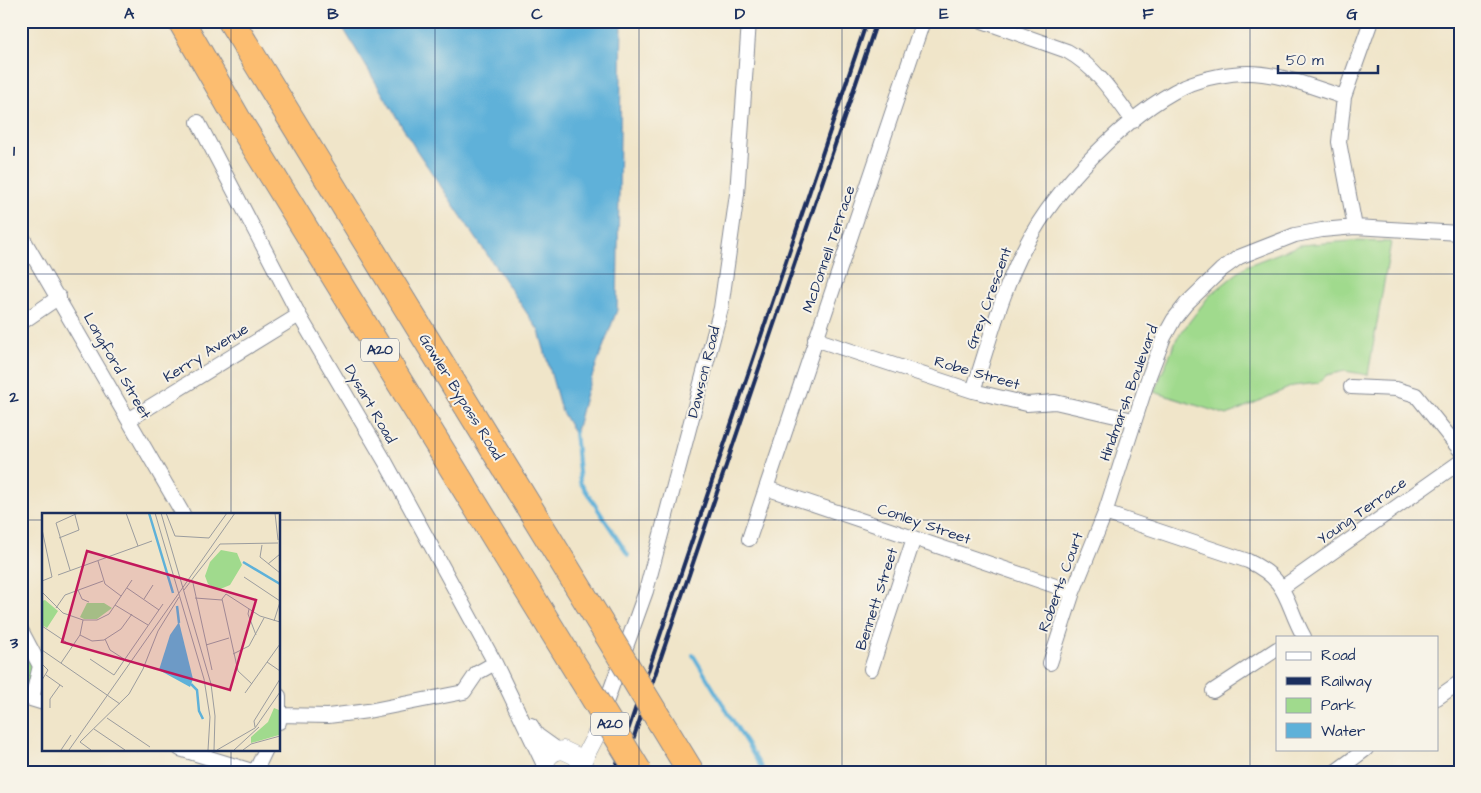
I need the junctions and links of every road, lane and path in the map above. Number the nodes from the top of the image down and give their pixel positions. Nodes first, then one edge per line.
1 (181, 21) edge
2 (231, 21) edge
3 (749, 21) edge
4 (923, 21) edge
5 (982, 21) edge
6 (1370, 21) edge
7 (1344, 97) junction
8 (1133, 121) junction
9 (198, 122) dead end
10 (1355, 228) junction
11 (1460, 234) edge
12 (21, 235) edge
13 (59, 297) junction
14 (299, 315) junction
15 (21, 322) edge
16 (815, 339) junction
17 (1351, 387) dead end
18 (973, 391) junction
19 (130, 419) junction
20 (1133, 420) junction
21 (1460, 450) edge
22 (1460, 462) edge
23 (766, 488) junction
24 (182, 513) edge
25 (1105, 513) junction
26 (914, 538) junction
27 (749, 539) dead end
28 (1283, 587) junction
29 (1073, 592) junction
30 (21, 630) edge
31 (1301, 635) edge
32 (1276, 650) edge
33 (495, 663) junction
34 (1050, 663) dead end
35 (871, 670) dead end
36 (1460, 682) edge
37 (1213, 691) dead end
38 (1438, 697) edge
39 (32, 699) edge
40 (515, 702) junction
41 (603, 711) junction
42 (280, 715) edge
43 (183, 750) edge
44 (266, 750) edge
45 (561, 750) junction
46 (1365, 750) edge
47 (544, 768) edge
48 (581, 768) edge
49 (255, 772) edge
50 (639, 772) edge
51 (691, 772) edge
52 (1335, 772) edge

1 - 50 highway, A20, bridge
2 - 51 highway, Gawler Bypass Road / A20, bridge
3 - 41 street, Dawson Road
4 - 16 street, McDonnell Terrace
5 - 8 street
6 - 7 street
7 - 8 street, Grey Crescent
7 - 10 street
8 - 18 street, Grey Crescent
9 - 14 street, Dysart Road
10 - 11 street, Hindmarsh Boulevard
10 - 20 street, Hindmarsh Boulevard
12 - 13 street, Longford Street
13 - 15 street
13 - 19 street, Longford Street
14 - 19 street, Kerry Avenue
14 - 33 street, Dysart Road
16 - 18 street, Robe Street
16 - 23 street, McDonnell Terrace
17 - 21 street
18 - 20 street, Robe Street
19 - 24 street, Longford Street
20 - 25 street, Hindmarsh Boulevard
22 - 28 street, Young Terrace
23 - 26 street, Conley Street
23 - 27 street, McDonnell Terrace
25 - 28 street
25 - 29 street, Roberts Court
26 - 29 street, Conley Street
26 - 35 street, Bennett Street
28 - 31 street
29 - 34 street, Roberts Court
30 - 39 street
32 - 37 street
33 - 40 street, Dysart Road
33 - 42 street
36 - 38 street
40 - 45 street, Dysart Road
40 - 47 street, Dysart Road
41 - 45 street, Dawson Road
41 - 48 street, Dawson Road
43 - 49 street
44 - 49 street
45 - 47 street, Dawson Road
45 - 48 street
46 - 52 street

